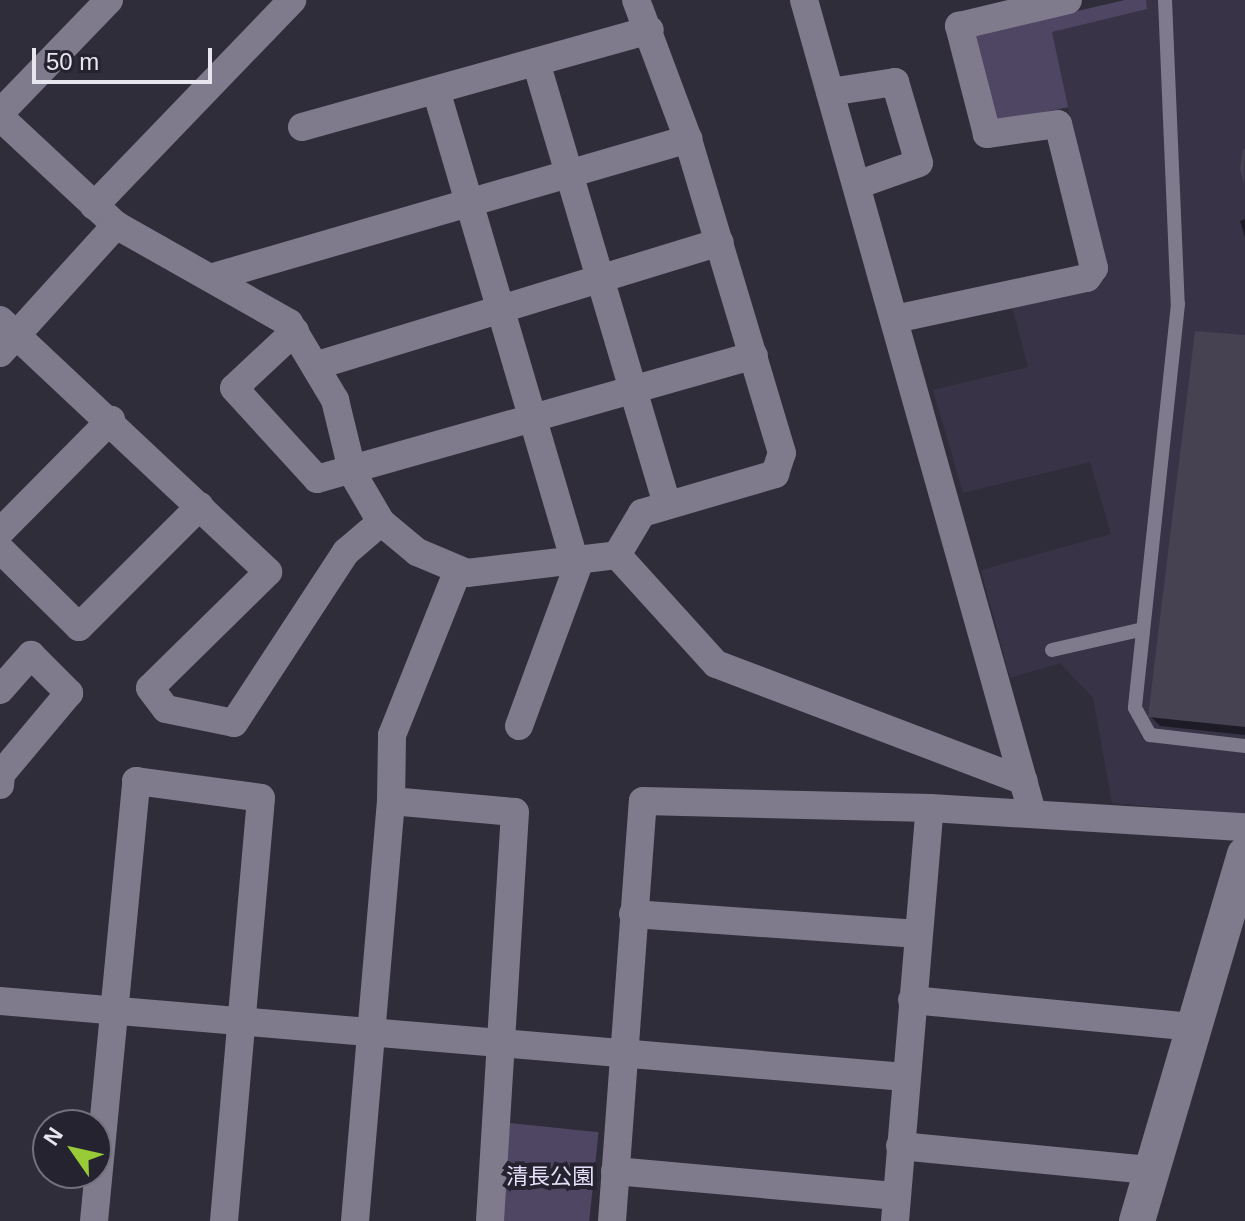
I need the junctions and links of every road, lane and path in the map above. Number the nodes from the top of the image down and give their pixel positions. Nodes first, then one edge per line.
1 (109, 0) edge
2 (292, 0) edge
3 (636, 0) edge
4 (804, 0) edge
5 (1068, 0) edge
6 (1165, 0) edge
7 (650, 30) junction
8 (536, 62) junction
9 (436, 90) junction
10 (830, 92) junction
11 (0, 115) edge
12 (302, 127) dead end
13 (688, 139) junction
14 (569, 174) junction
15 (857, 185) junction
16 (468, 203) junction
17 (94, 206) junction
18 (116, 225) junction
19 (720, 242) junction
20 (217, 276) junction
21 (600, 279) junction
22 (498, 310) junction
23 (895, 319) junction
24 (9, 325) edge
25 (295, 331) junction
26 (0, 353) edge
27 (754, 355) junction
28 (318, 365) junction
29 (633, 391) junction
30 (111, 420) junction
31 (536, 420) junction
32 (353, 474) junction
33 (667, 505) junction
34 (200, 506) junction
35 (381, 522) junction
36 (0, 532) edge
37 (0, 549) edge
38 (617, 555) junction
39 (577, 560) junction
40 (458, 570) junction
41 (1139, 630) junction
42 (1052, 650) dead end
43 (0, 690) edge
44 (519, 726) dead end
45 (1245, 746) edge
46 (0, 778) edge
47 (1024, 781) junction
48 (391, 801) junction
49 (930, 808) junction
50 (1032, 812) junction
51 (1245, 827) edge
52 (1245, 855) edge
53 (633, 914) junction
54 (918, 934) junction
55 (912, 1000) junction
56 (0, 1001) edge
57 (114, 1010) junction
58 (242, 1020) junction
59 (1192, 1027) junction
60 (376, 1030) junction
61 (501, 1040) junction
62 (622, 1050) junction
63 (905, 1077) junction
64 (900, 1146) junction
65 (1149, 1170) junction
66 (615, 1171) junction
67 (896, 1208) edge
68 (94, 1221) edge
69 (224, 1221) edge
70 (355, 1221) edge
71 (490, 1221) edge
72 (612, 1221) edge
73 (1137, 1221) edge

1 - 11 street
2 - 17 street
3 - 7 street
4 - 10 street
5 - 23 street
6 - 41 lane
7 - 8 street
7 - 13 street
8 - 9 street
8 - 14 street
9 - 12 street
9 - 16 street
10 - 15 street
10 - 15 street
11 - 17 street
13 - 14 street
13 - 19 street
14 - 16 street
14 - 21 street
15 - 23 street
16 - 20 street
16 - 22 street
17 - 18 street
18 - 20 street
18 - 24 street
19 - 21 street
19 - 27 street
20 - 25 street
21 - 22 street
21 - 29 street
22 - 28 street
22 - 31 street
23 - 47 street
24 - 26 street
24 - 30 street
25 - 28 street
25 - 32 street
27 - 29 street
27 - 33 street
28 - 32 street
29 - 31 street
29 - 33 street
30 - 34 street
30 - 36 street
31 - 32 street
31 - 39 street
32 - 35 street
33 - 38 street
34 - 35 street
34 - 37 street
35 - 40 street
38 - 39 street
38 - 47 street
39 - 40 street
39 - 44 street
40 - 48 street
41 - 42 lane
41 - 45 lane
43 - 46 street
47 - 50 street
48 - 60 street
48 - 61 street
49 - 50 street
49 - 53 street
49 - 54 street
50 - 51 street
52 - 59 street
53 - 54 street
53 - 62 street
54 - 55 street
55 - 59 street
55 - 63 street
56 - 57 street
57 - 58 street
57 - 58 street
57 - 68 street
58 - 60 street
58 - 69 street
59 - 65 street
60 - 61 street
60 - 70 street
61 - 62 street
61 - 71 street
62 - 63 street
62 - 66 street
63 - 64 street
64 - 65 street
64 - 67 street
65 - 73 street
66 - 67 street
66 - 72 street

